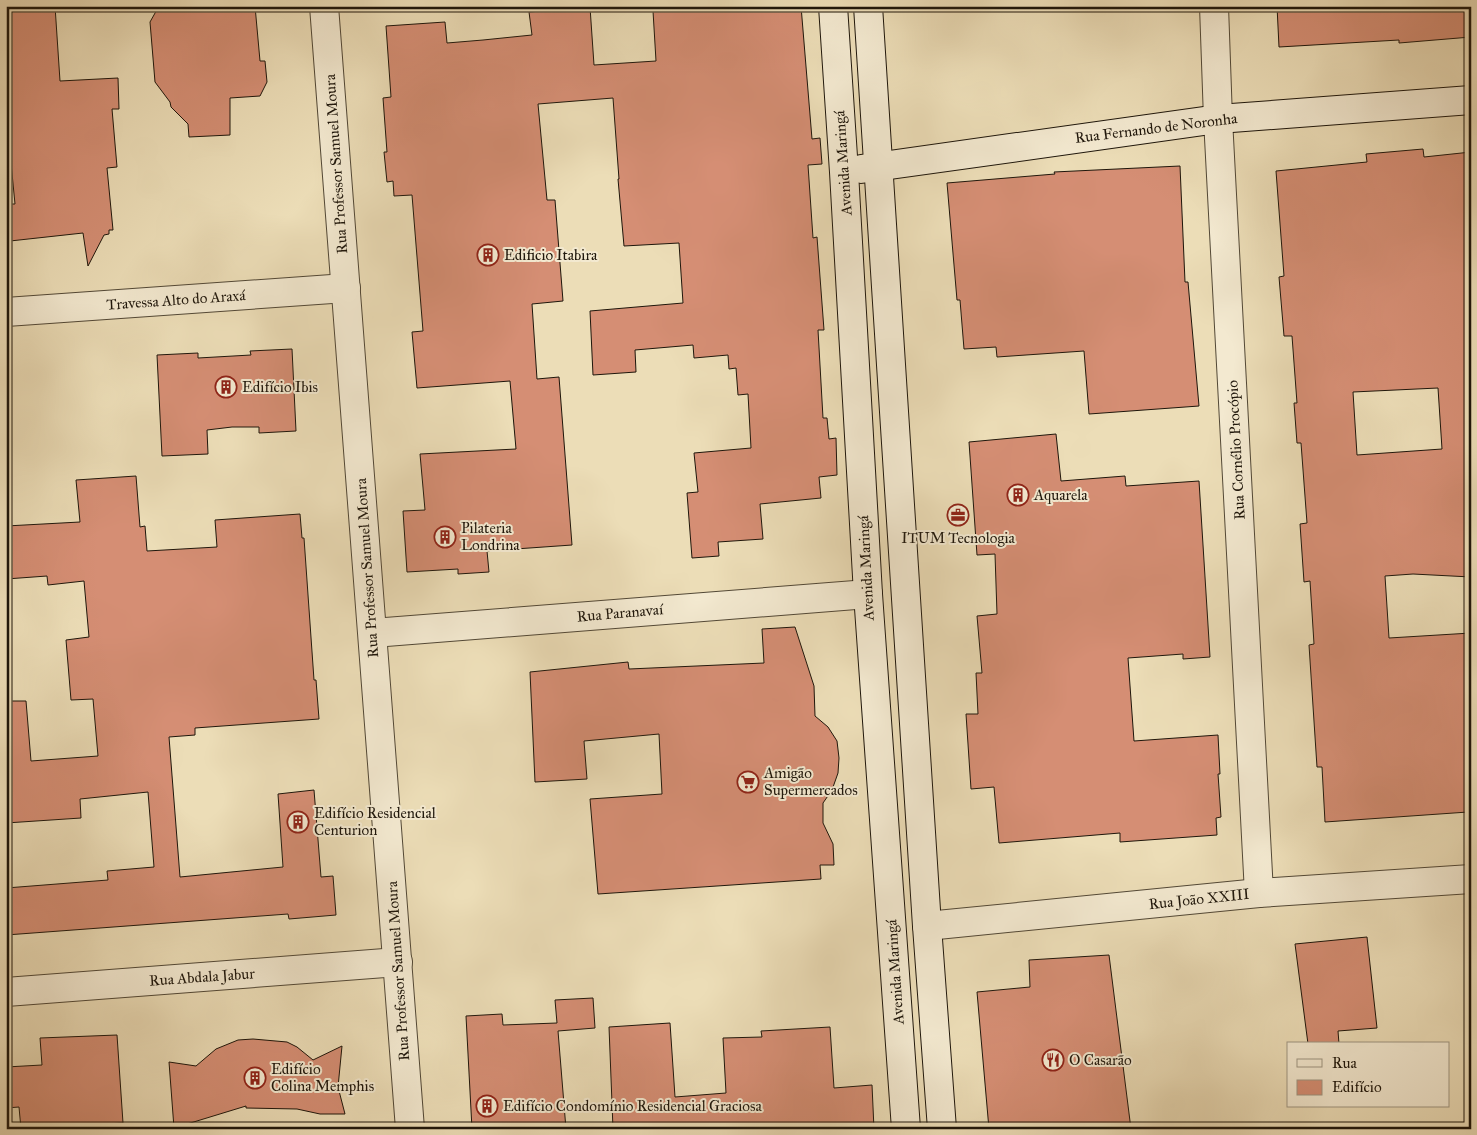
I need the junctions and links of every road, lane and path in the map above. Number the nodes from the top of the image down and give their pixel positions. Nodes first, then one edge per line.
1 (324, 6) edge
2 (832, 6) edge
3 (868, 6) edge
4 (1214, 6) edge
5 (1471, 100) edge
6 (1218, 119) junction
7 (879, 166) junction
8 (844, 172) junction
9 (346, 288) junction
10 (6, 312) edge
11 (868, 594) junction
12 (372, 633) junction
13 (1471, 880) edge
14 (1260, 894) junction
15 (927, 926) junction
16 (398, 962) junction
17 (6, 992) edge
18 (410, 1129) edge
19 (906, 1129) edge
20 (942, 1129) edge

1 - 9 street, Rua Professor Samuel Moura
2 - 8 street, Avenida Maringá
3 - 7 street
4 - 6 street, Rua Cornélio Procópio
5 - 6 street, Rua Fernando de Noronha
6 - 7 street, Rua Fernando de Noronha
6 - 14 street, Rua Cornélio Procópio
7 - 8 street, Rua Fernando de Noronha
7 - 15 street
8 - 11 street, Avenida Maringá
9 - 10 street, Travessa Alto do Araxá
9 - 12 street, Rua Professor Samuel Moura
11 - 12 street, Rua Paranavaí
11 - 19 street, Avenida Maringá
12 - 16 street, Rua Professor Samuel Moura
13 - 14 street, Rua João XXIII
14 - 15 street, Rua João XXIII
15 - 20 street
16 - 17 street, Rua Abdala Jabur
16 - 18 street, Rua Professor Samuel Moura

